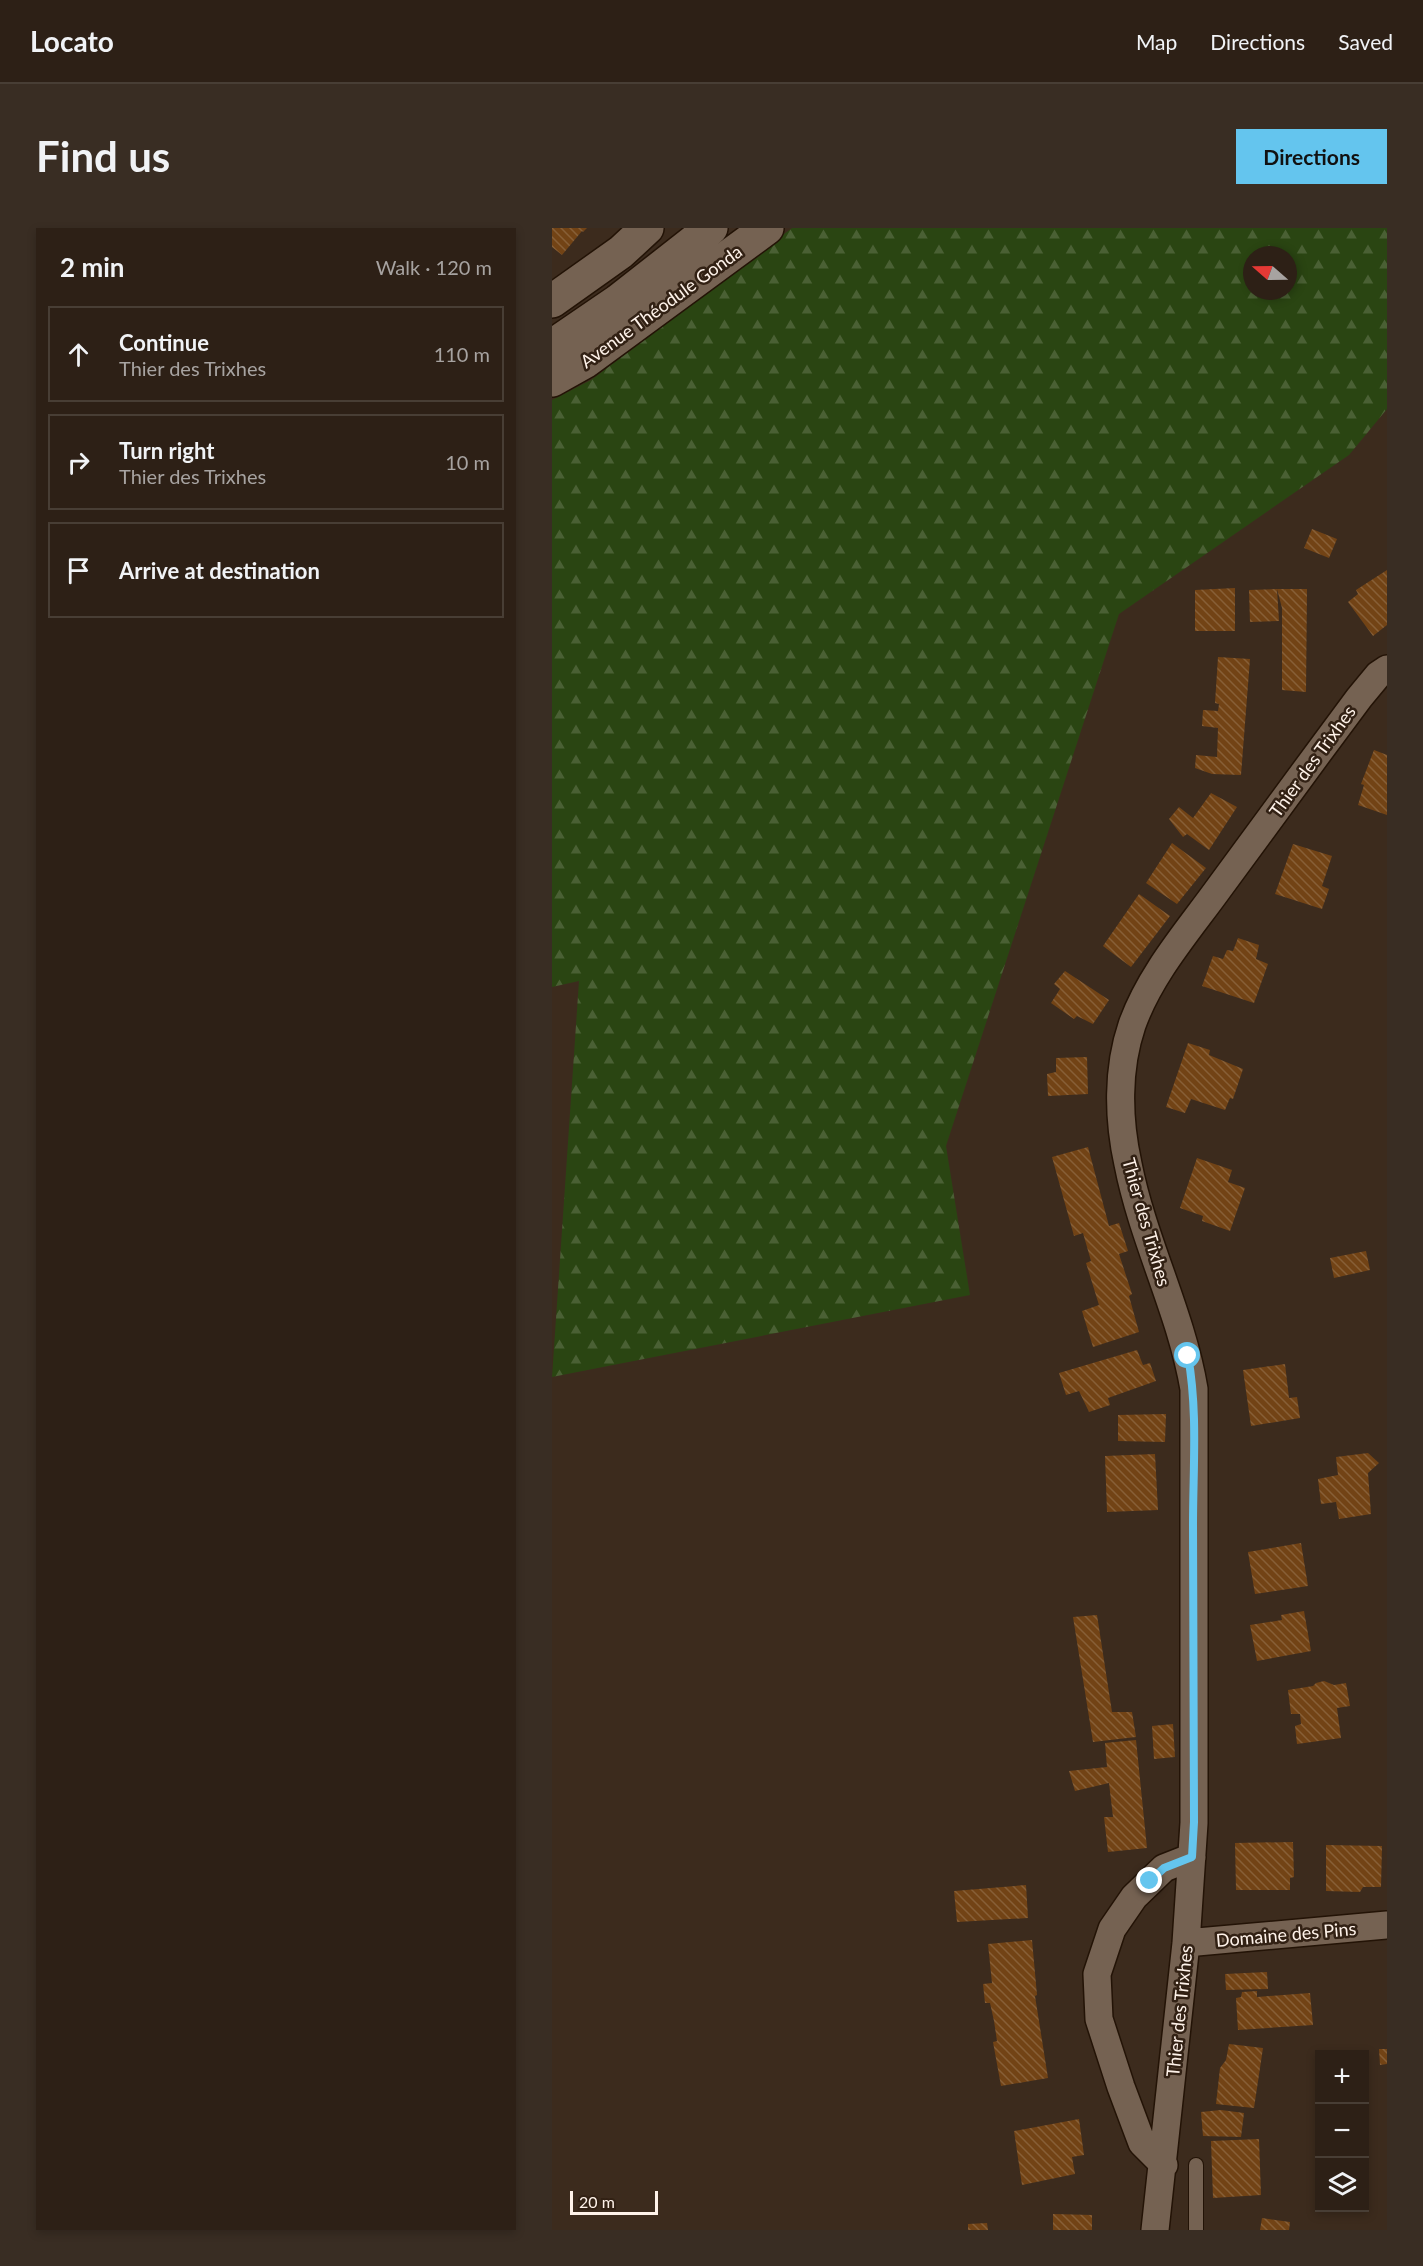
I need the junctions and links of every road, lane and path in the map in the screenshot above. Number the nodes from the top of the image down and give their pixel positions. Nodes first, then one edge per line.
1 (647, 228) edge
2 (767, 228) edge
3 (708, 230) edge
4 (621, 252) junction
5 (552, 301) edge
6 (552, 346) edge
7 (552, 380) edge
8 (1387, 669) edge
9 (1192, 1857) junction
10 (1387, 1925) edge
11 (1186, 1943) junction
12 (1164, 2165) junction
13 (1196, 2165) dead end
14 (1155, 2230) edge
15 (1196, 2230) edge

1 - 4 main road
2 - 7 main road, Avenue Théodule Gonda
3 - 4 main road
3 - 6 main road, Avenue Théodule Gonda
4 - 5 main road
8 - 9 street, Thier des Trixhes
9 - 11 street, Thier des Trixhes
9 - 12 street
10 - 11 street, Domaine des Pins
11 - 12 street, Thier des Trixhes
12 - 14 street, Thier des Trixhes
13 - 15 lane

